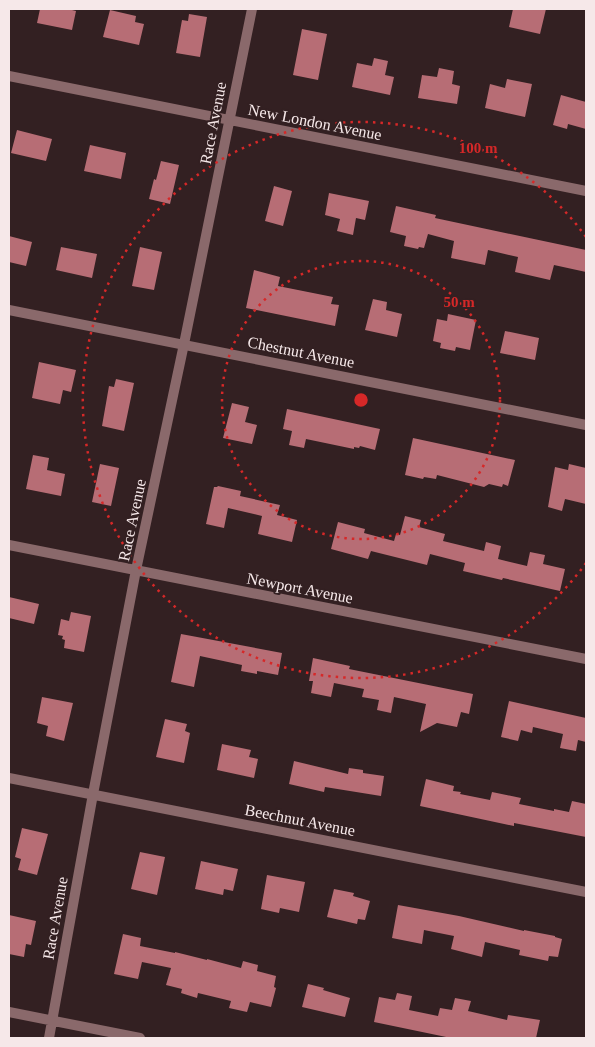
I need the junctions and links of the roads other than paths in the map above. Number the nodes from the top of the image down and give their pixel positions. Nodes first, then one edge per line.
1 (252, 9) edge
2 (9, 76) edge
3 (228, 120) junction
4 (586, 191) edge
5 (9, 310) edge
6 (184, 344) junction
7 (586, 425) edge
8 (9, 545) edge
9 (136, 570) junction
10 (586, 659) edge
11 (9, 778) edge
12 (93, 794) junction
13 (586, 892) edge
14 (9, 1012) edge
15 (52, 1021) junction
16 (49, 1038) edge
17 (140, 1038) edge

1 - 3 street, Race Avenue
2 - 3 street, New London Avenue
3 - 4 street, New London Avenue
3 - 6 street, Race Avenue
5 - 6 street, Chestnut Avenue
6 - 7 street, Chestnut Avenue
6 - 9 street, Race Avenue
8 - 9 street, Newport Avenue
9 - 10 street, Newport Avenue
9 - 12 street, Race Avenue
11 - 12 street, Beechnut Avenue
12 - 13 street, Beechnut Avenue
12 - 15 street, Race Avenue
14 - 15 street
15 - 16 street, Race Avenue
15 - 17 street

